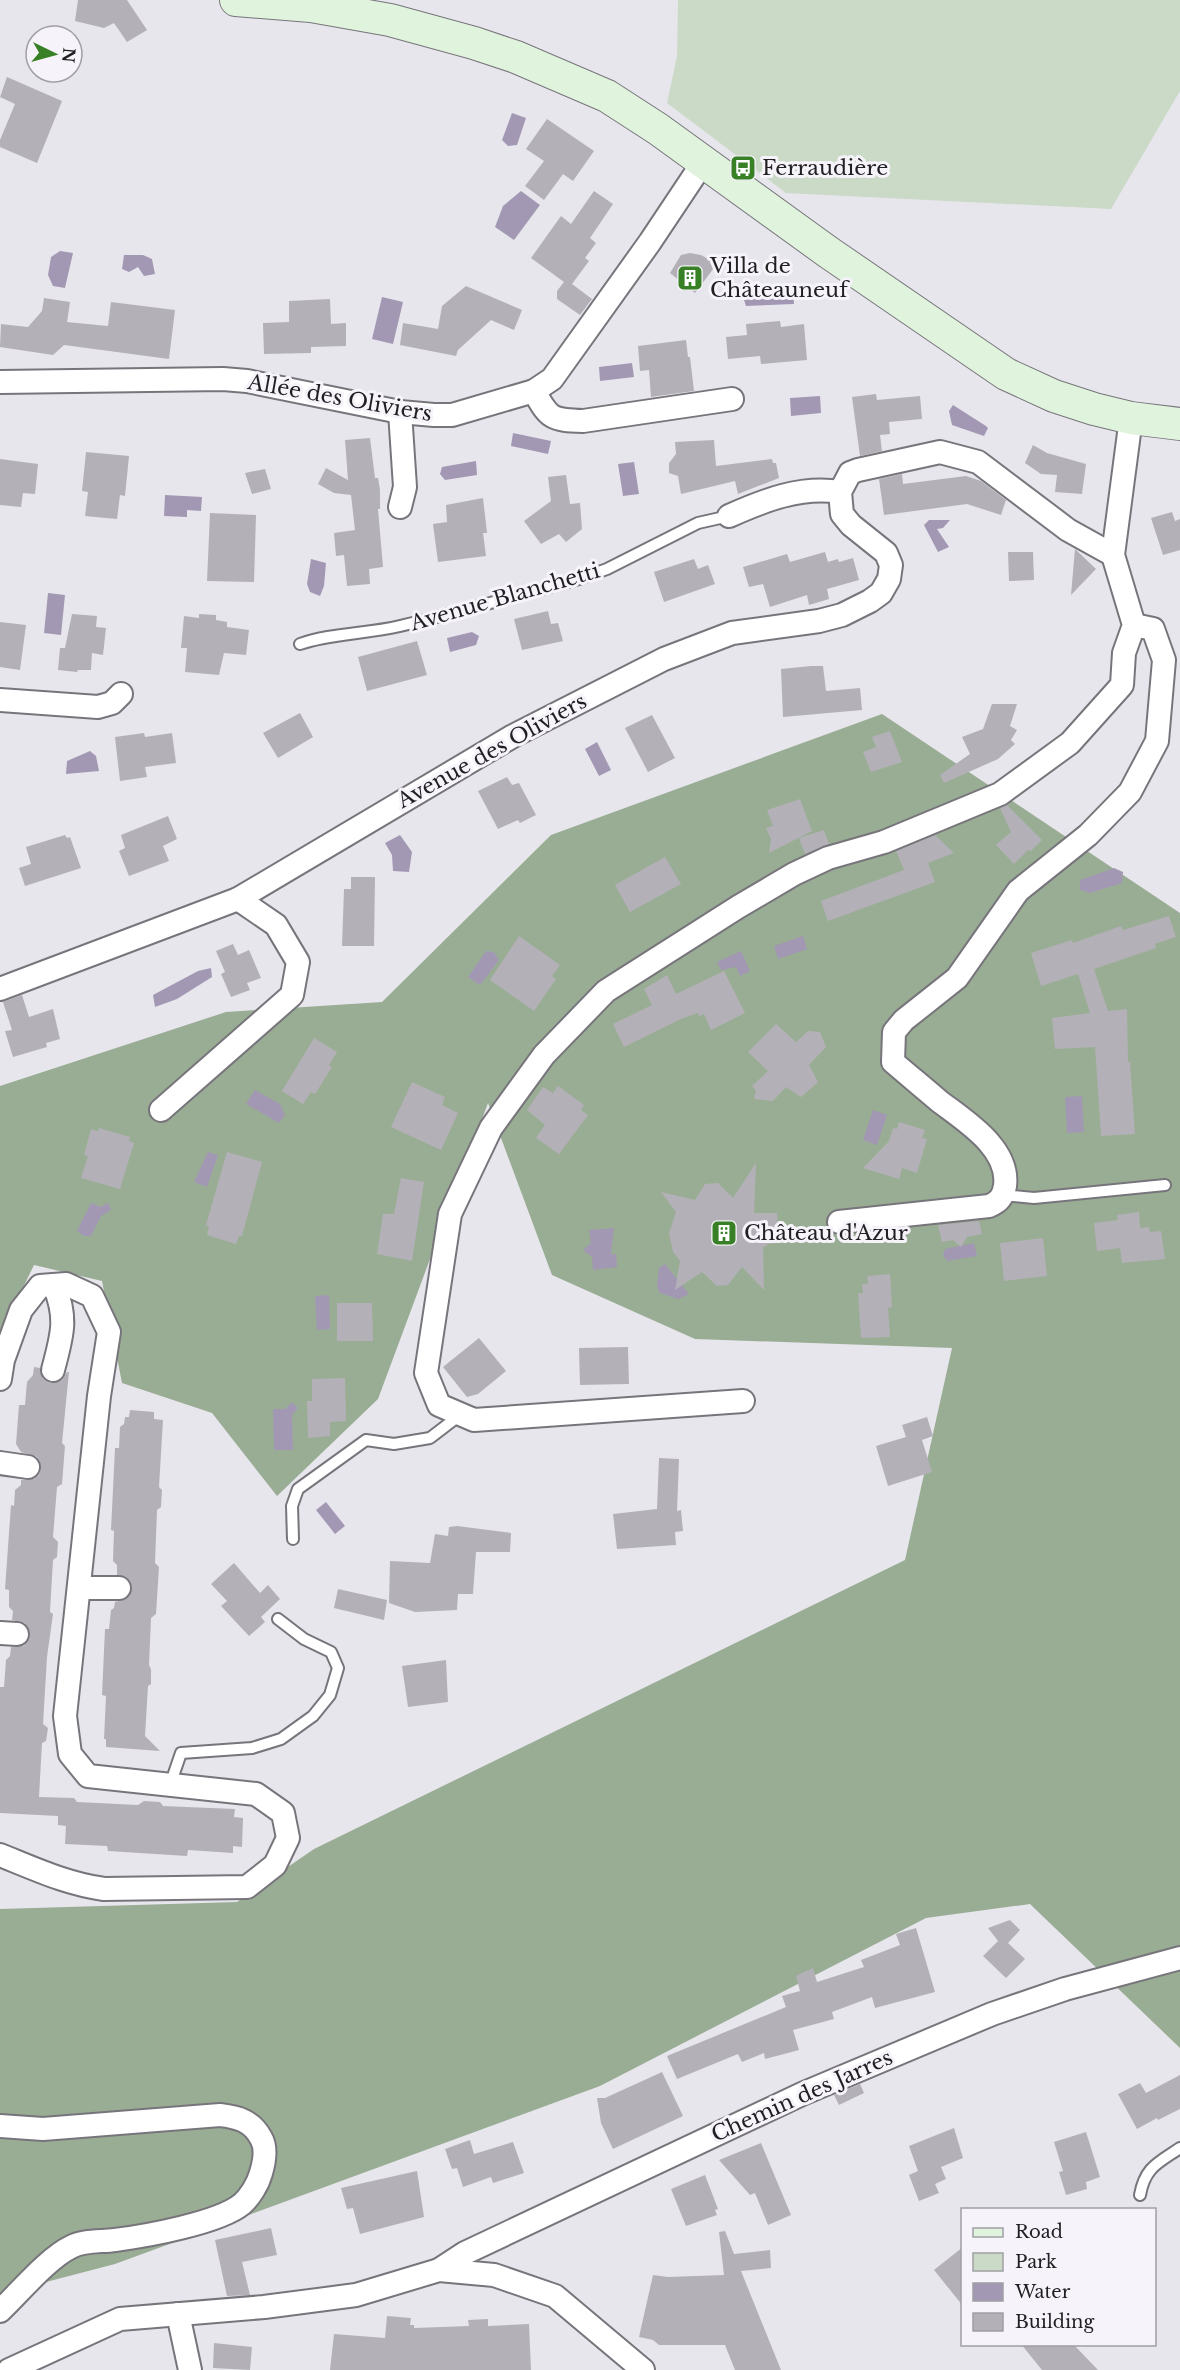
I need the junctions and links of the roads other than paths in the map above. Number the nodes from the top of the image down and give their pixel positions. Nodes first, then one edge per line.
1 (236, 0) edge
2 (704, 161) junction
3 (0, 382) edge
4 (534, 391) junction
5 (732, 399) dead end
6 (400, 412) junction
7 (1131, 418) junction
8 (1180, 424) edge
9 (840, 492) junction
10 (400, 507) dead end
11 (729, 516) joint
12 (1113, 555) junction
13 (1134, 625) junction
14 (300, 644) dead end
15 (121, 694) dead end
16 (0, 700) edge
17 (238, 898) junction
18 (0, 989) edge
19 (161, 1110) dead end
20 (1165, 1185) dead end
21 (1003, 1195) junction
22 (839, 1222) dead end
23 (54, 1285) junction
24 (53, 1370) dead end
25 (0, 1379) edge
26 (743, 1401) dead end
27 (460, 1415) junction
28 (0, 1463) edge
29 (28, 1467) dead end
30 (293, 1539) dead end
31 (79, 1587) junction
32 (119, 1588) dead end
33 (278, 1619) dead end
34 (170, 1785) junction
35 (0, 1855) edge
36 (1180, 1958) edge
37 (0, 2126) edge
38 (1180, 2148) edge
39 (1140, 2195) dead end
40 (439, 2270) junction
41 (0, 2311) edge
42 (178, 2314) junction
43 (9, 2370) edge
44 (190, 2370) edge
45 (643, 2370) edge

1 - 2 street
2 - 4 street, Allée des Oliviers
2 - 7 street
3 - 6 street, Allée des Oliviers
4 - 5 street
4 - 6 street, Allée des Oliviers
6 - 10 street
7 - 8 street
7 - 12 street
9 - 11 street, Avenue Blanchetti
9 - 12 street
9 - 17 street, Avenue des Oliviers
11 - 14 lane, Avenue Blanchetti
12 - 13 street
13 - 21 street
13 - 27 street
15 - 16 street
17 - 18 street, Avenue des Oliviers
17 - 19 street
20 - 21 lane
21 - 22 street
23 - 24 street
23 - 25 street
23 - 31 street
26 - 27 street
27 - 30 lane
28 - 29 street
31 - 32 street
31 - 34 street
33 - 34 lane
34 - 35 street
36 - 40 street, Chemin des Jarres
37 - 41 street
38 - 39 lane
40 - 42 street
40 - 45 street
42 - 43 street
42 - 44 street

